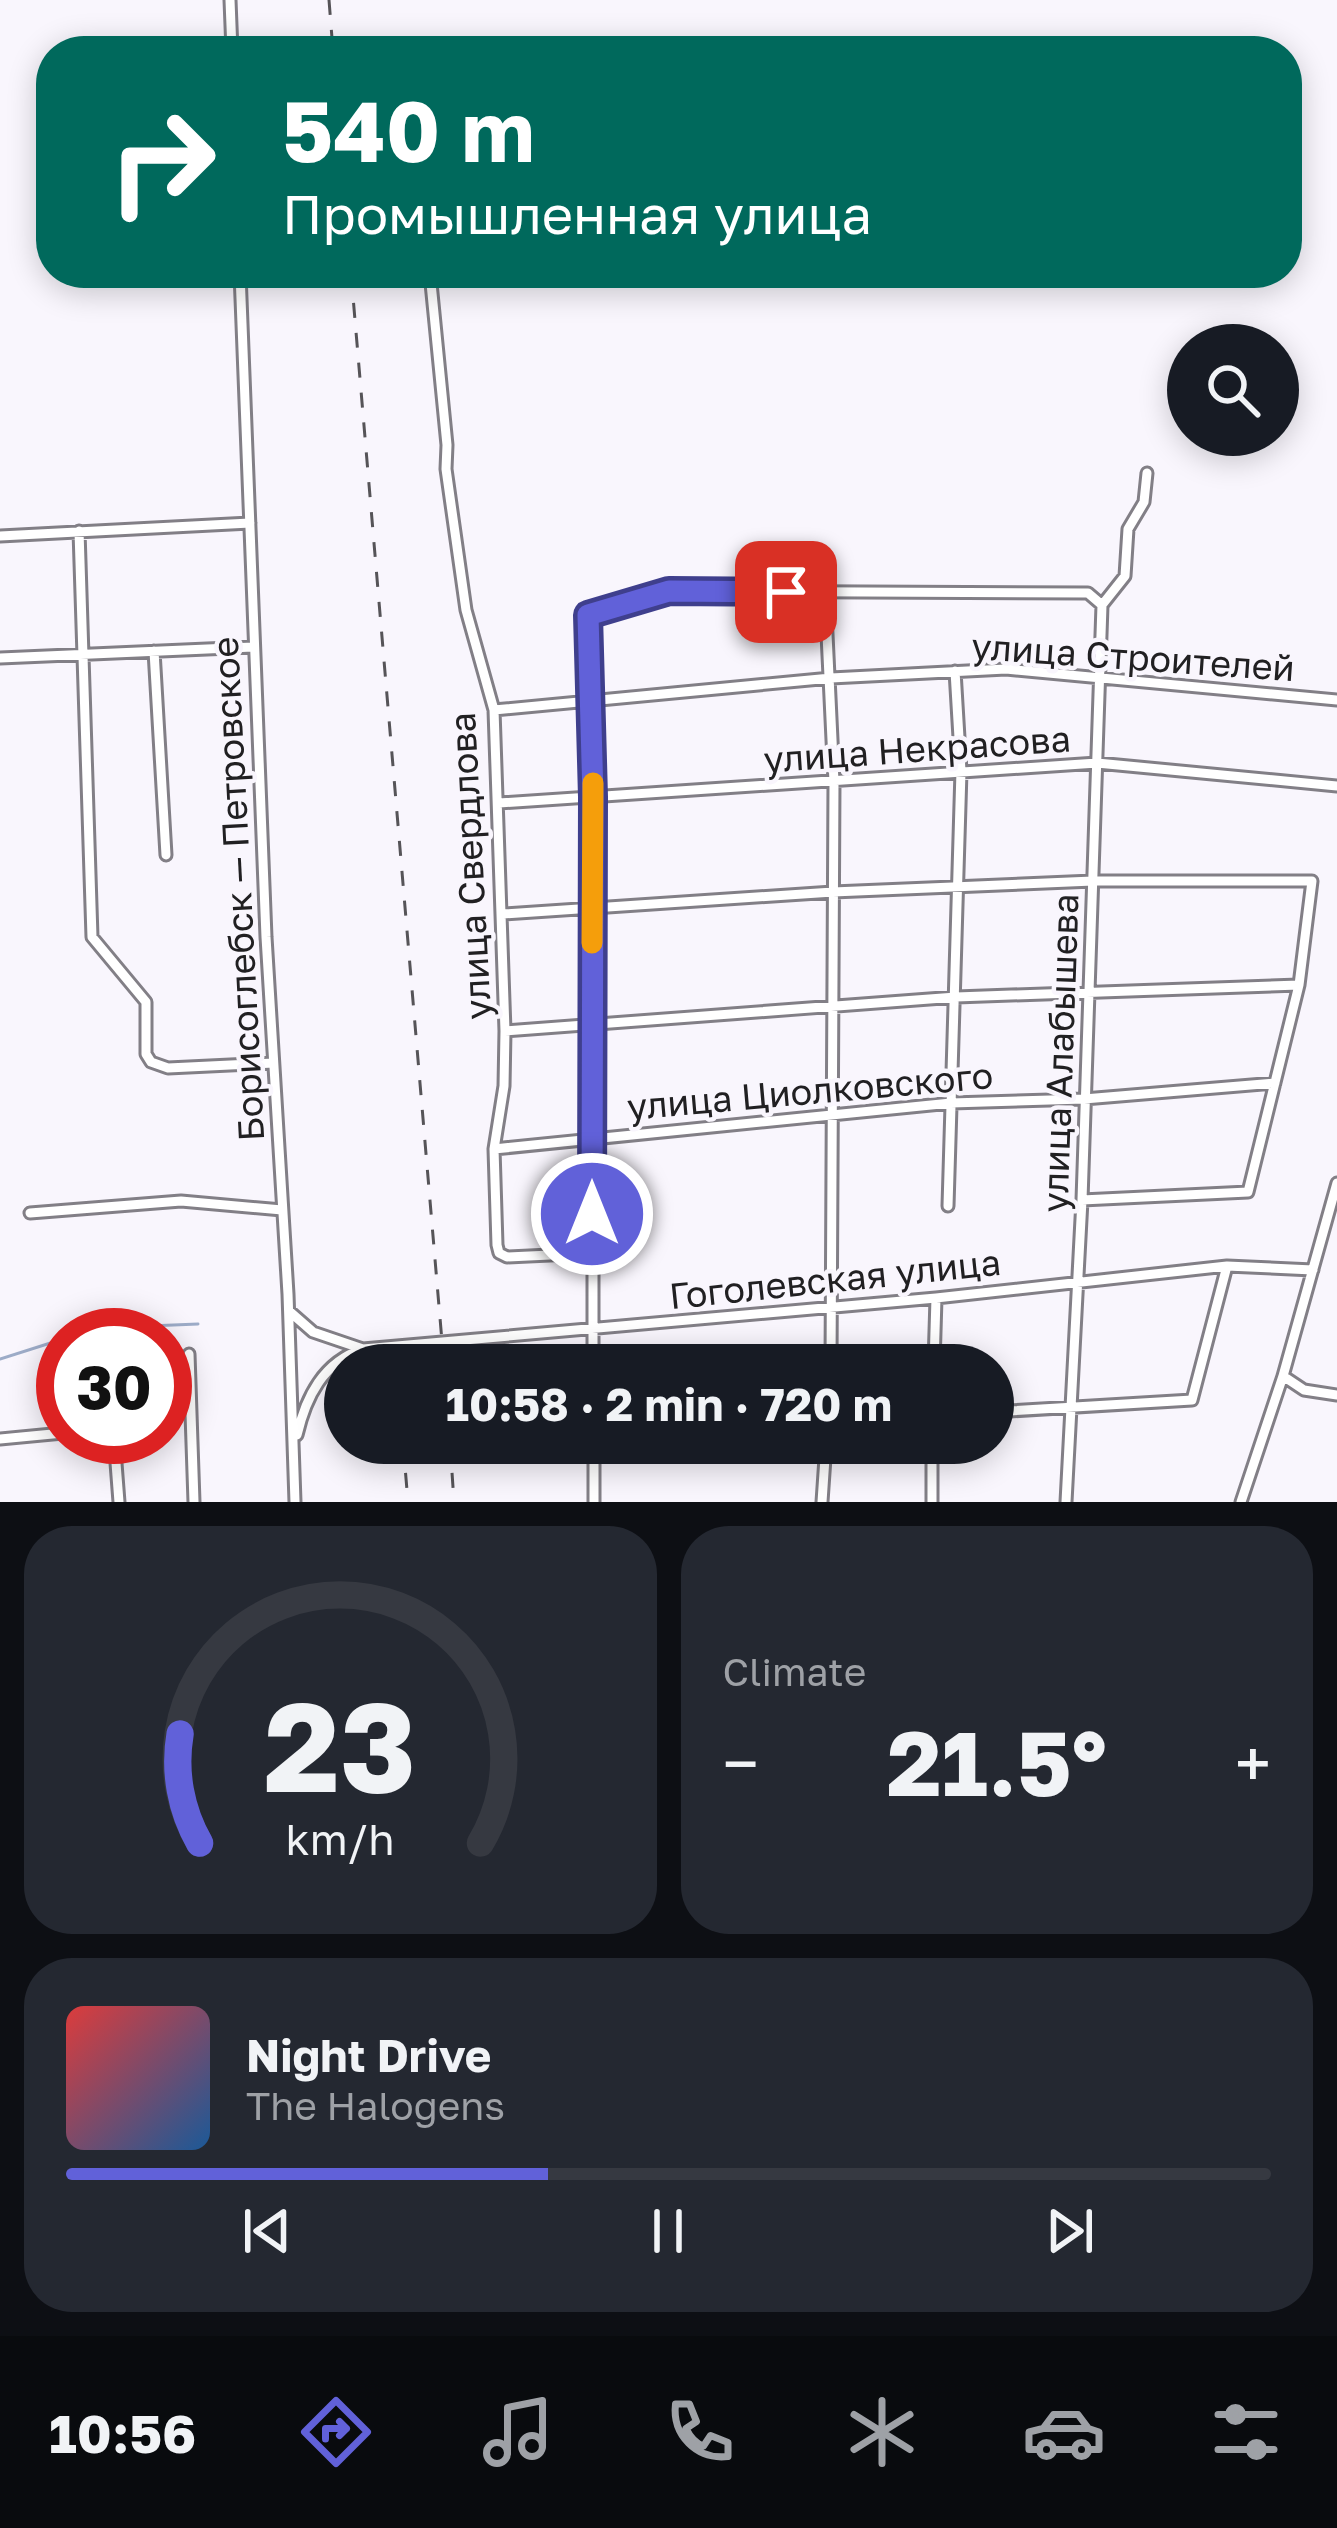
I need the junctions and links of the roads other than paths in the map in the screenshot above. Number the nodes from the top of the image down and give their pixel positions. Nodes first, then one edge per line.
1 (230, 0) edge
2 (231, 36) edge
3 (241, 288) edge
4 (431, 288) edge
5 (1147, 473) dead end
6 (250, 523) junction
7 (79, 532) junction
8 (0, 536) edge
9 (825, 592) junction
10 (1102, 605) junction
11 (253, 647) junction
12 (154, 651) junction
13 (83, 654) junction
14 (0, 658) edge
15 (955, 671) junction
16 (831, 678) junction
17 (1100, 679) junction
18 (1337, 700) edge
19 (591, 702) junction
20 (494, 710) junction
21 (1097, 763) junction
22 (962, 771) junction
23 (833, 782) junction
24 (1337, 786) edge
25 (593, 797) junction
26 (499, 802) junction
27 (166, 855) dead end
28 (1093, 881) junction
29 (959, 887) junction
30 (832, 892) junction
31 (592, 909) junction
32 (503, 914) junction
33 (1299, 985) junction
34 (1088, 990) junction
35 (956, 997) junction
36 (832, 1008) junction
37 (591, 1024) junction
38 (505, 1031) junction
39 (273, 1063) junction
40 (1275, 1083) junction
41 (1084, 1099) junction
42 (951, 1103) junction
43 (834, 1114) junction
44 (592, 1137) junction
45 (494, 1149) junction
46 (1337, 1183) edge
47 (1082, 1200) junction
48 (948, 1206) dead end
49 (282, 1210) junction
50 (30, 1213) dead end
51 (1321, 1245) junction
52 (1337, 1252) edge
53 (592, 1253) junction
54 (1227, 1266) junction
55 (1313, 1270) junction
56 (1077, 1282) junction
57 (936, 1298) junction
58 (833, 1307) junction
59 (288, 1310) junction
60 (593, 1330) junction
61 (313, 1331) junction
62 (290, 1341) junction
63 (349, 1344) edge
64 (424, 1344) edge
65 (593, 1344) edge
66 (832, 1344) edge
67 (935, 1344) edge
68 (324, 1376) edge
69 (1283, 1376) junction
70 (291, 1378) junction
71 (318, 1382) junction
72 (1337, 1395) edge
73 (1070, 1408) junction
74 (1014, 1411) edge
75 (36, 1436) edge
76 (0, 1439) edge
77 (192, 1443) edge
78 (294, 1446) junction
79 (116, 1464) edge
80 (594, 1464) edge
81 (825, 1464) edge
82 (932, 1464) edge
83 (119, 1502) edge
84 (194, 1502) edge
85 (295, 1502) edge
86 (594, 1502) edge
87 (822, 1502) edge
88 (932, 1502) edge
89 (1066, 1502) edge
90 (1241, 1502) edge

1 - 2 street
3 - 6 street, Борисоглебск — Петровское
4 - 20 street, улица Свердлова
5 - 10 street, улица Алабышева
6 - 7 street
6 - 11 street, Борисоглебск — Петровское
7 - 8 street
7 - 13 street
9 - 10 street
9 - 16 street
9 - 19 street
10 - 17 street, улица Алабышева
11 - 12 street
11 - 39 street, Борисоглебск — Петровское
12 - 13 street
12 - 27 street
13 - 14 street
13 - 39 street
15 - 16 street, улица Строителей
15 - 17 street, улица Строителей
15 - 22 street
16 - 19 street, улица Строителей
16 - 23 street
17 - 18 street, улица Строителей
17 - 21 street, улица Алабышева
19 - 20 street, улица Строителей
19 - 25 street
20 - 26 street, улица Свердлова
21 - 22 street, улица Некрасова
21 - 24 street, улица Некрасова
21 - 28 street, улица Алабышева
22 - 23 street, улица Некрасова
22 - 29 street
23 - 25 street, улица Некрасова
23 - 30 street
25 - 26 street, улица Некрасова
25 - 31 street
26 - 32 street, улица Свердлова
28 - 29 street
28 - 33 street
28 - 34 street, улица Алабышева
29 - 30 street
29 - 35 street
30 - 31 street
30 - 36 street
31 - 32 street
31 - 37 street
32 - 38 street, улица Свердлова
33 - 34 street
33 - 40 street
34 - 35 street
34 - 41 street, улица Алабышева
35 - 36 street
35 - 42 street
36 - 37 street
36 - 43 street
37 - 38 street
37 - 44 street
38 - 45 street, улица Свердлова
39 - 49 street, Борисоглебск — Петровское
40 - 41 street, улица Циолковского
40 - 47 street
41 - 42 street, улица Циолковского
41 - 47 street, улица Алабышева
42 - 43 street, улица Циолковского
42 - 48 street
43 - 44 street, улица Циолковского
43 - 58 street
44 - 45 street, улица Циолковского
44 - 53 street
45 - 53 street, улица Свердлова
46 - 51 street
47 - 56 street, улица Алабышева
49 - 50 street
49 - 59 street, Борисоглебск — Петровское
51 - 52 street
51 - 55 street
53 - 60 street
54 - 55 street, Гоголевская улица
54 - 56 street, Гоголевская улица
54 - 73 street
55 - 69 street
56 - 57 street, Гоголевская улица
56 - 73 street, улица Алабышева
57 - 58 street, Гоголевская улица
57 - 67 street
58 - 60 street, Гоголевская улица
58 - 66 street
59 - 61 street
59 - 62 street, Борисоглебск — Петровское
60 - 64 street, Гоголевская улица
60 - 65 street
61 - 62 street
61 - 63 street
62 - 70 street, Борисоглебск — Петровское
68 - 71 street
69 - 72 street
69 - 90 street
70 - 71 street
70 - 78 street, Борисоглебск — Петровское
71 - 78 street
73 - 74 street
73 - 89 street, улица Алабышева
75 - 76 street
77 - 84 street
78 - 85 street, Борисоглебск — Петровское
79 - 83 street
80 - 86 street
81 - 87 street
82 - 88 street

